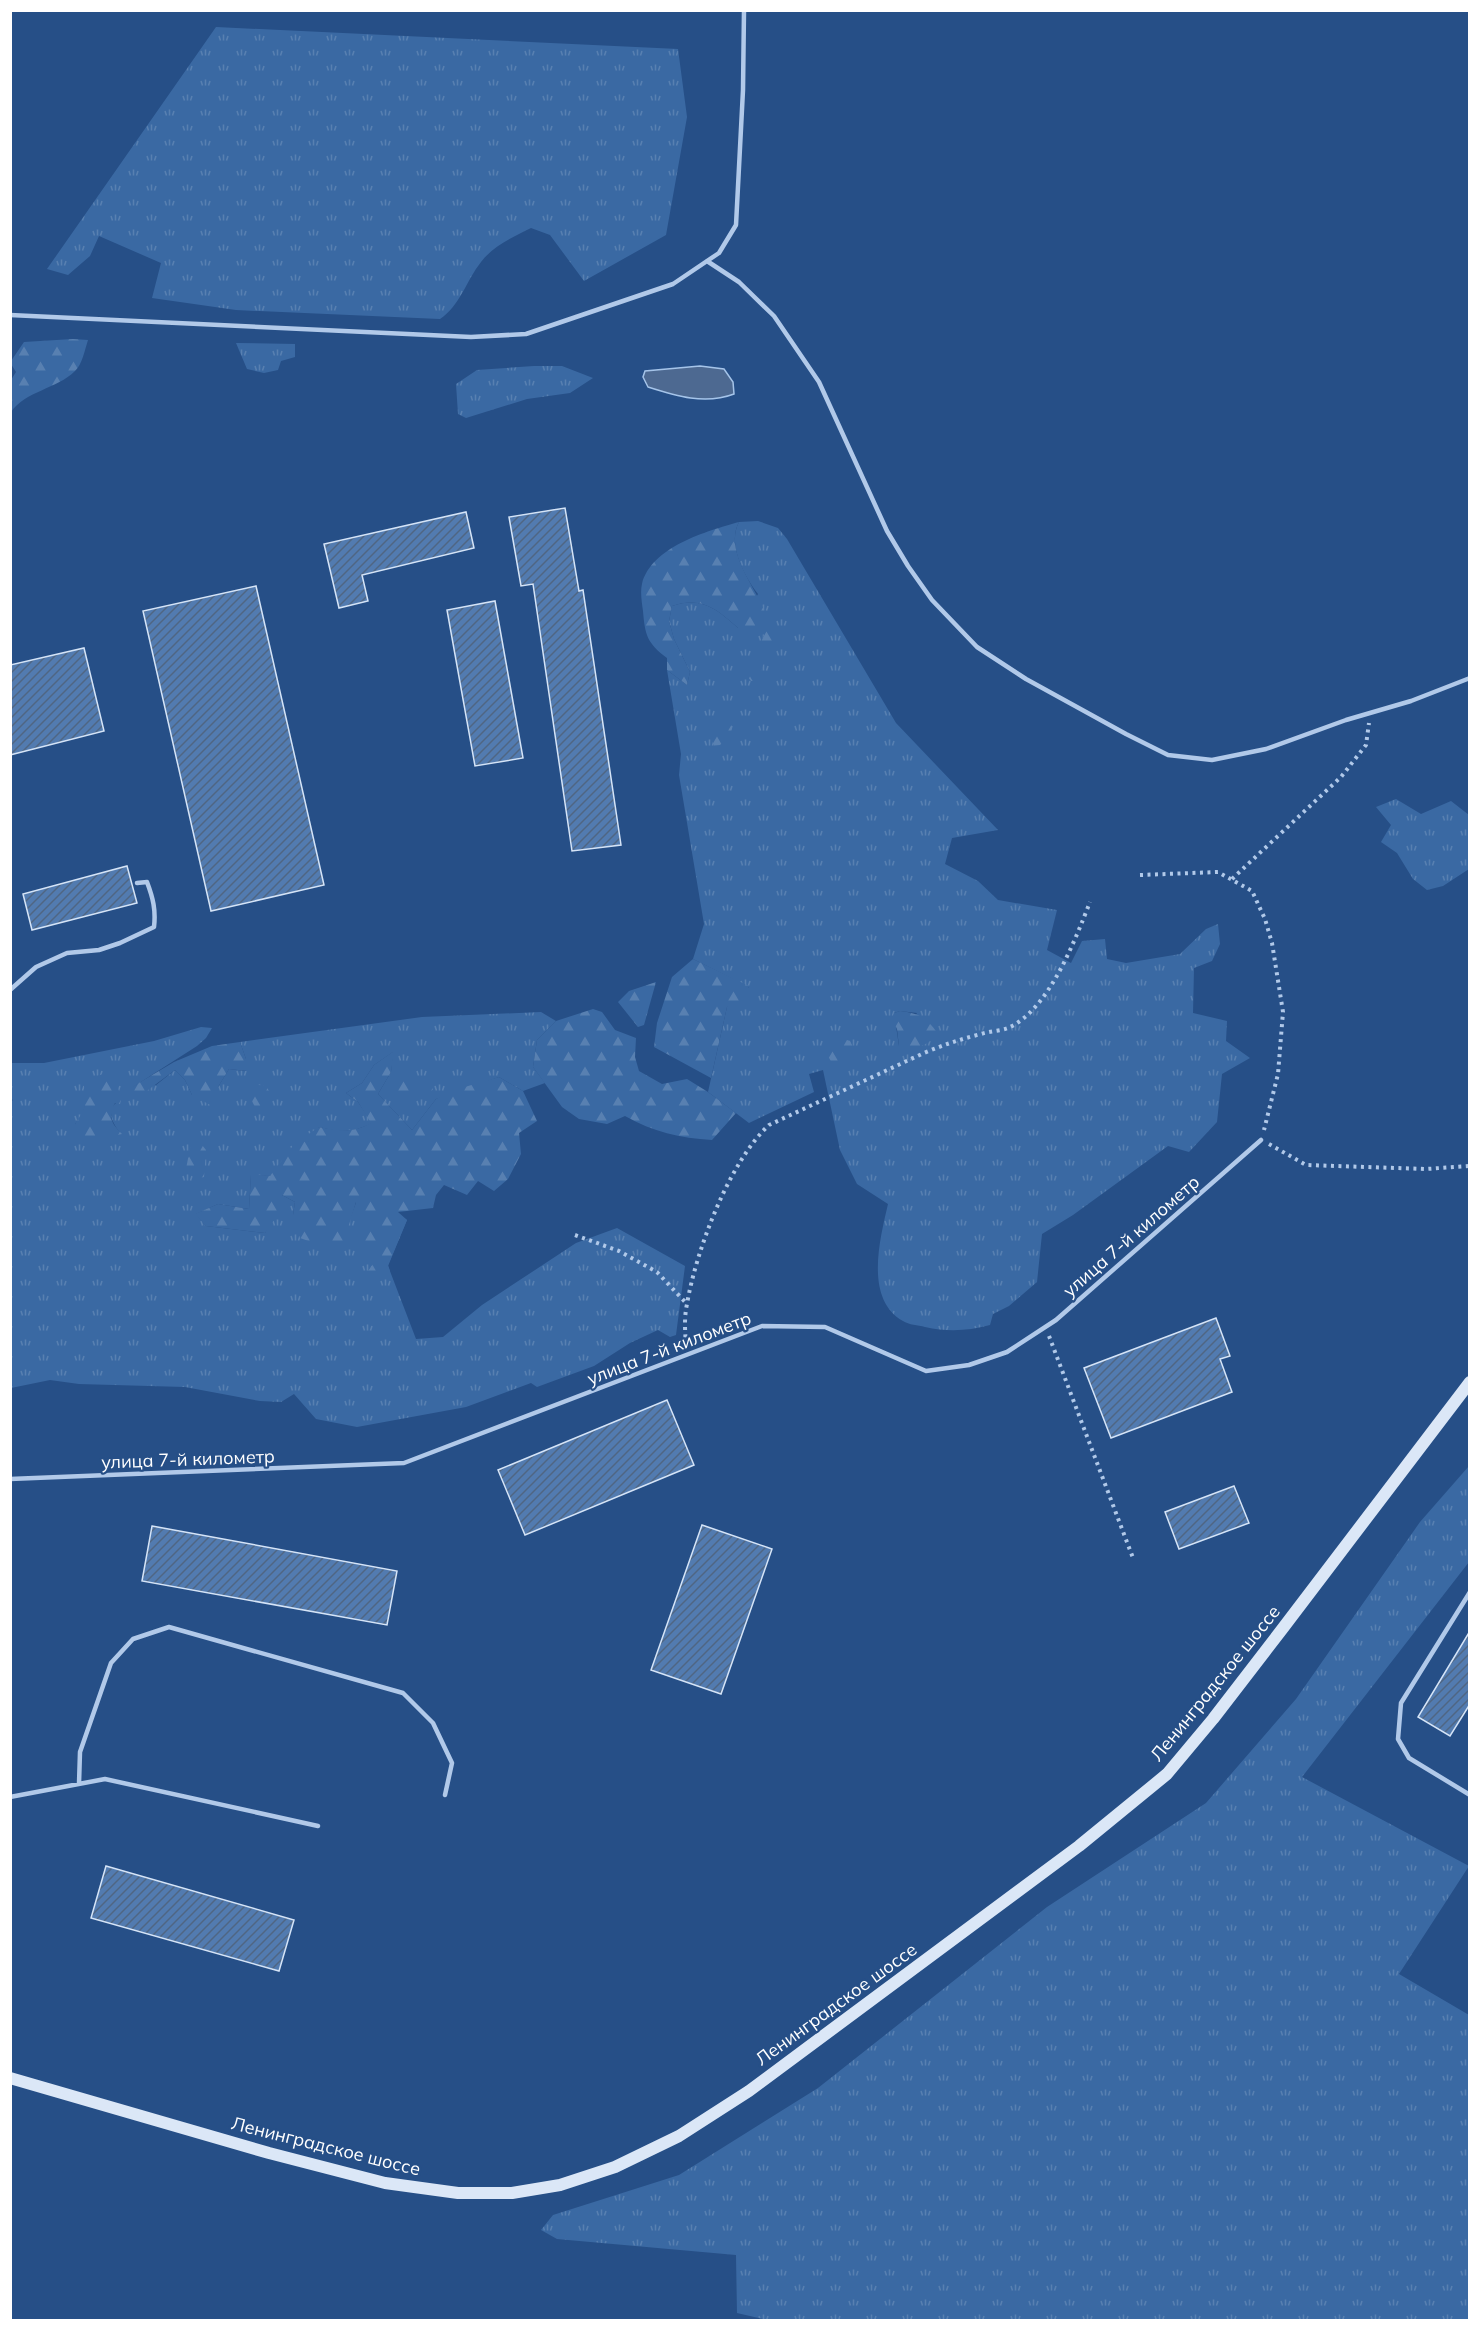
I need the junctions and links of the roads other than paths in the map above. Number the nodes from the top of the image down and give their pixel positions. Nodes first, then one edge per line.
1 (744, 10) edge
2 (707, 261) junction
3 (10, 315) edge
4 (1470, 678) edge
5 (137, 883) dead end
6 (10, 990) edge
7 (1261, 1140) road end
8 (1470, 1382) edge
9 (10, 1479) edge
10 (1470, 1592) edge
11 (79, 1784) junction
12 (445, 1795) dead end
13 (1470, 1795) edge
14 (10, 1797) edge
15 (318, 1826) dead end
16 (10, 2078) edge

1 - 2 lane
2 - 3 lane
2 - 4 lane
5 - 6 lane
7 - 9 lane, улица 7-й километр
8 - 16 main road, Ленинградское шоссе
10 - 13 lane
11 - 12 lane
11 - 14 lane
11 - 15 lane

